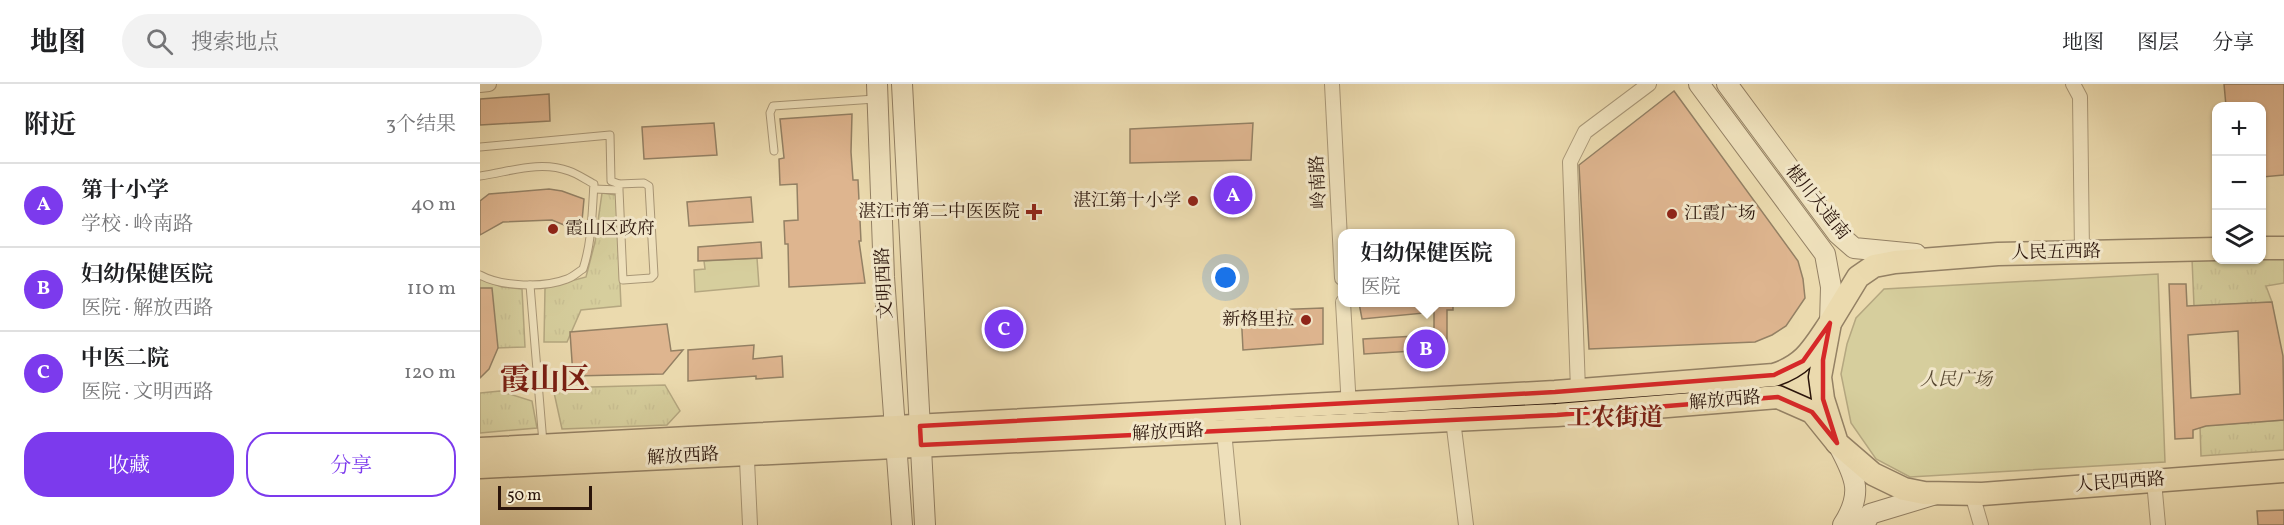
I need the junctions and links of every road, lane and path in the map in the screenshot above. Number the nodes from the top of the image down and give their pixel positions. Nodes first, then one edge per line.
1 (489, 84) edge
2 (902, 84) edge
3 (1332, 84) edge
4 (1649, 84) edge
5 (1700, 84) edge
6 (1727, 84) edge
7 (2073, 84) edge
8 (480, 85) edge
9 (877, 91) edge
10 (480, 147) edge
11 (774, 151) dead end
12 (480, 176) edge
13 (619, 187) junction
14 (594, 189) junction
15 (1339, 229) edge
16 (2266, 248) edge
17 (2284, 248) edge
18 (2212, 249) edge
19 (2082, 252) junction
20 (1998, 254) junction
21 (1945, 255) joint
22 (480, 275) edge
23 (530, 285) junction
24 (1343, 307) edge
25 (1830, 323) junction
26 (1578, 390) junction
27 (1350, 414) junction
28 (1453, 420) junction
29 (1224, 431) junction
30 (920, 435) junction
31 (896, 437) junction
32 (1838, 443) junction
33 (543, 446) junction
34 (480, 449) edge
35 (747, 460) dead end
36 (480, 467) edge
37 (2284, 471) edge
38 (2154, 481) junction
39 (1955, 494) junction
40 (750, 525) edge
41 (902, 525) edge
42 (925, 525) edge
43 (1233, 525) edge
44 (1466, 525) edge
45 (1843, 525) edge
46 (1864, 525) edge
47 (1981, 525) edge
48 (2158, 525) edge

1 - 8 street
2 - 30 street, 文明西路
3 - 15 street, 岭南路
4 - 26 street
5 - 25 street, 椹川大道南
6 - 21 street, 椹川大道南
7 - 19 street
9 - 11 lane
9 - 31 street, 文明西路
10 - 13 lane
12 - 14 lane
13 - 13 lane
13 - 14 lane
14 - 23 lane
16 - 17 main road
18 - 19 main road, 人民五西路
19 - 20 main road, 人民五西路
20 - 21 street
20 - 25 main road, 人民五西路
22 - 23 lane
23 - 33 lane
24 - 27 street
25 - 26 main road, 解放西路
25 - 32 main road
26 - 27 main road, 解放西路
27 - 28 main road, 解放西路
27 - 29 main road, 解放西路
27 - 30 main road, 解放西路
28 - 32 main road, 解放西路
28 - 44 street
29 - 30 main road, 解放西路
29 - 43 street
30 - 31 main road, 解放西路
30 - 42 street, 文明西路
31 - 33 main road, 解放西路
31 - 36 main road, 解放西路
31 - 41 street, 文明西路
32 - 39 main road, 解放西路
32 - 45 street
33 - 34 main road, 解放西路
35 - 40 street
37 - 38 main road, 人民四西路
38 - 39 main road, 人民四西路
38 - 48 street
39 - 46 street
39 - 47 street

